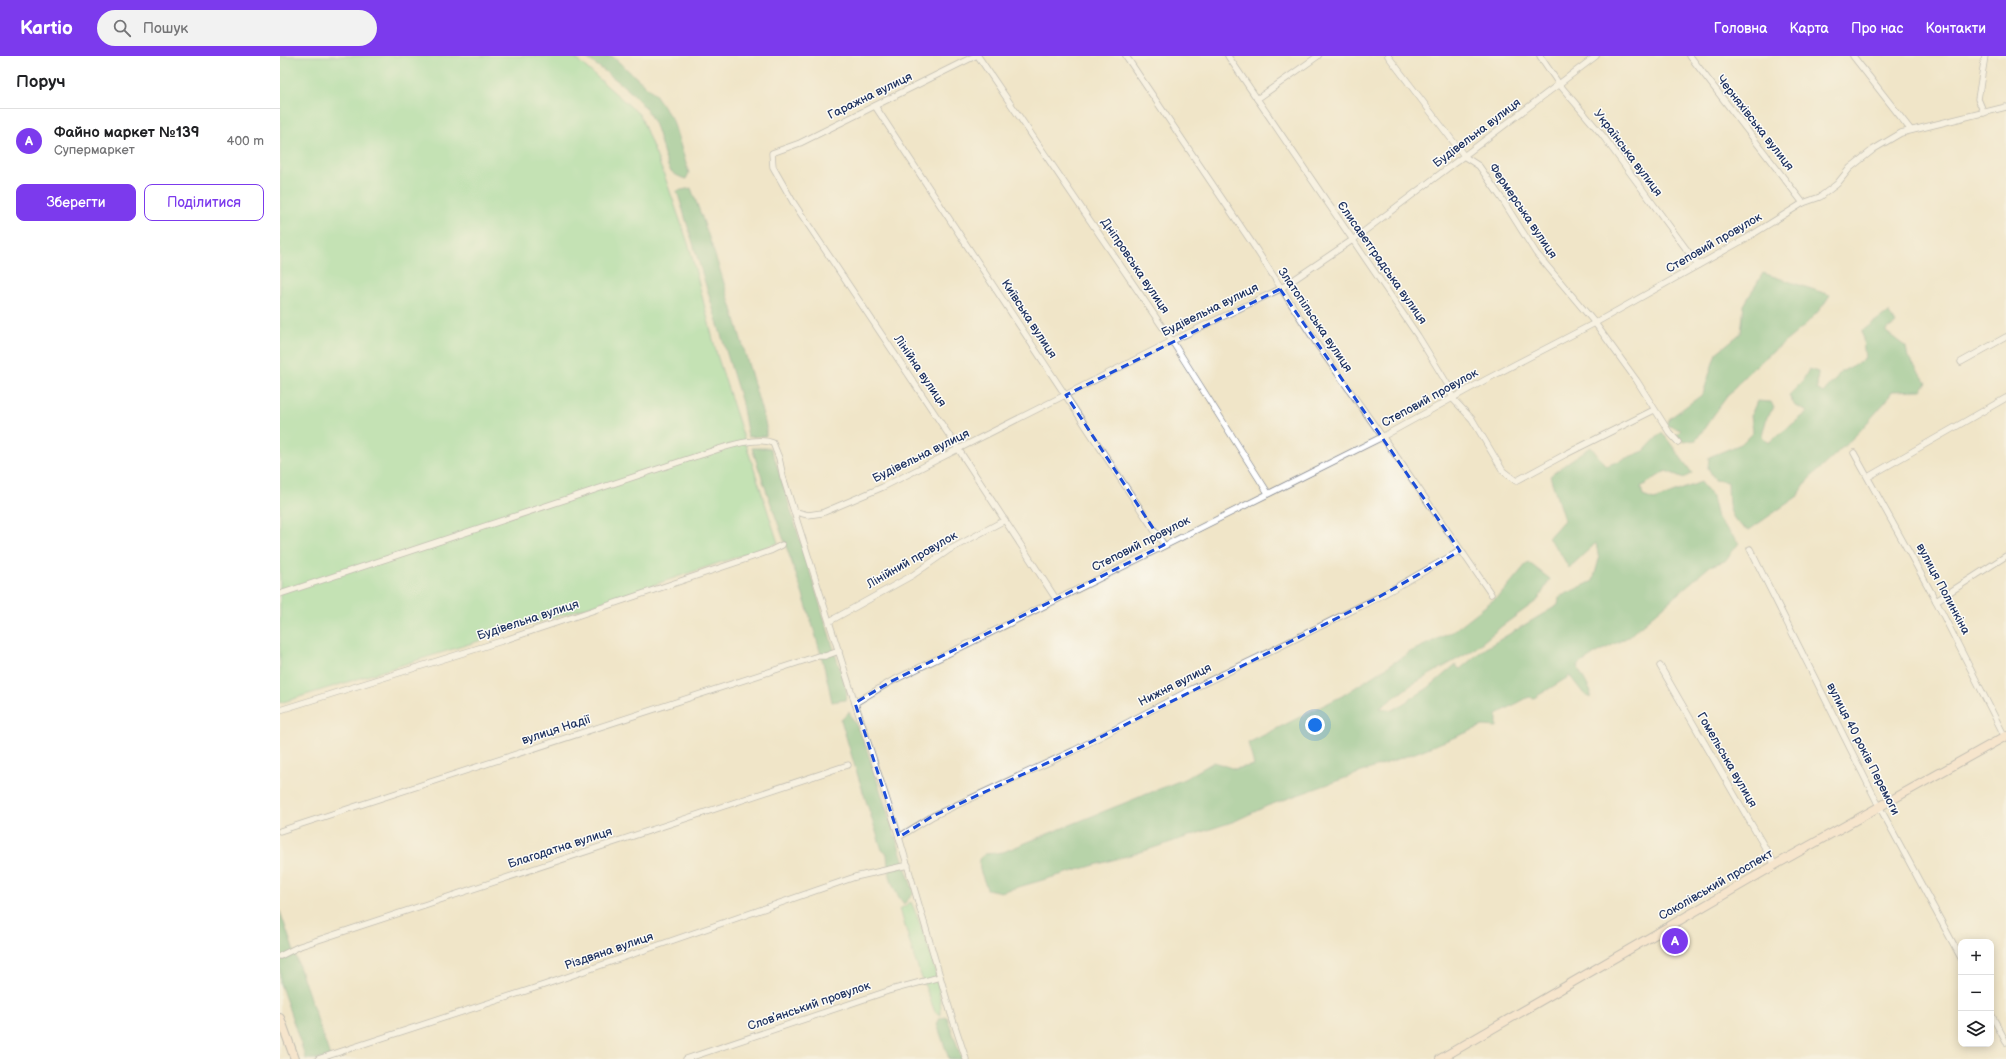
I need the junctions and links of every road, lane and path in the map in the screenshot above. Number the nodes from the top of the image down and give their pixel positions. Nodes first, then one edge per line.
1 (977, 56) edge
2 (1126, 56) edge
3 (1228, 56) edge
4 (1318, 56) edge
5 (1388, 56) edge
6 (1540, 56) edge
7 (1596, 56) edge
8 (1690, 56) edge
9 (1853, 56) edge
10 (1985, 56) edge
11 (1559, 84) junction
12 (1257, 99) junction
13 (875, 106) junction
14 (2006, 107) edge
15 (1984, 113) junction
16 (1910, 129) junction
17 (772, 153) joint
18 (1465, 157) junction
19 (1803, 203) junction
20 (1354, 239) junction
21 (1698, 265) junction
22 (1280, 289) junction
23 (1594, 323) junction
24 (2006, 337) edge
25 (1172, 341) junction
26 (1961, 362) dead end
27 (1066, 395) junction
28 (2006, 398) edge
29 (1453, 399) junction
30 (1654, 410) junction
31 (1382, 437) junction
32 (1678, 442) dead end
33 (959, 450) junction
34 (1854, 453) dead end
35 (1868, 477) junction
36 (1268, 493) junction
37 (796, 512) junction
38 (1005, 520) junction
39 (782, 545) dead end
40 (1164, 545) junction
41 (1750, 548) dead end
42 (1460, 551) junction
43 (2006, 556) edge
44 (280, 594) edge
45 (1491, 594) dead end
46 (1056, 599) junction
47 (1936, 601) junction
48 (830, 621) junction
49 (839, 651) junction
50 (1660, 666) dead end
51 (854, 703) junction
52 (280, 710) edge
53 (2006, 737) edge
54 (848, 764) dead end
55 (1879, 806) junction
56 (280, 831) edge
57 (899, 837) junction
58 (908, 865) junction
59 (1775, 865) junction
60 (1958, 952) edge
61 (280, 956) edge
62 (940, 977) junction
63 (280, 1018) edge
64 (1994, 1020) edge
65 (2006, 1042) edge
66 (295, 1059) edge
67 (318, 1059) edge
68 (686, 1059) edge
69 (966, 1059) edge
70 (1440, 1059) edge

1 - 13 street, Гаражна вулиця
1 - 25 street, Дніпровська вулиця
2 - 22 street, Златопільська вулиця
3 - 12 street, Єлисаветградська вулиця
4 - 12 street
5 - 18 street, Фермерська вулиця
6 - 11 street, Українська вулиця
7 - 11 street, Будівельна вулиця
8 - 19 street, Черняхівська вулиця
9 - 16 street
10 - 15 street
11 - 18 street, Будівельна вулиця
11 - 21 street, Українська вулиця
12 - 20 street, Єлисаветградська вулиця
13 - 17 street, Гаражна вулиця
13 - 27 street, Київська вулиця
14 - 15 street, Степовий провулок
15 - 16 street, Степовий провулок
16 - 19 street, Степовий провулок
17 - 33 street, Лінійна вулиця
18 - 20 street, Будівельна вулиця
18 - 23 street, Фермерська вулиця
19 - 21 street, Степовий провулок
20 - 22 street, Будівельна вулиця
20 - 29 street, Єлисаветградська вулиця
21 - 23 street, Степовий провулок
22 - 25 street, Будівельна вулиця
22 - 31 street, Златопільська вулиця
23 - 29 street, Степовий провулок
23 - 30 street, Фермерська вулиця
24 - 26 street
25 - 27 street, Будівельна вулиця
25 - 36 street, Дніпровська вулиця
27 - 33 street, Будівельна вулиця
27 - 40 street, Київська вулиця
28 - 35 street
29 - 30 street, Єлисаветградська вулиця
29 - 31 street, Степовий провулок
30 - 32 street, Фермерська вулиця
31 - 36 street, Степовий провулок
31 - 42 street, Златопільська вулиця
33 - 37 street, Будівельна вулиця
33 - 38 street, Лінійна вулиця
34 - 35 street, вулиця Полинкіна
35 - 47 street, вулиця Полинкіна
36 - 40 street, Степовий провулок
37 - 44 street
37 - 48 street
38 - 46 street, Лінійна вулиця
38 - 48 street, Лінійний провулок
39 - 52 street, Будівельна вулиця
40 - 46 street, Степовий провулок
41 - 55 street, вулиця 40 років Перемоги
42 - 45 street, Златопільська вулиця
42 - 57 street, Нижня вулиця
43 - 47 street
46 - 51 street, Степовий провулок
47 - 53 street, вулиця Полинкіна
48 - 49 street
49 - 51 street
49 - 56 street, вулиця Надії
50 - 59 street, Гомельська вулиця
51 - 57 street
53 - 55 street, Соколівський проспект
54 - 61 street, Благодатна вулиця
55 - 59 street, Соколівський проспект
55 - 60 street, вулиця 40 років Перемоги
57 - 58 street
58 - 62 street
58 - 67 street, Різдвяна вулиця
59 - 70 street, Соколівський проспект
62 - 68 street, Словʼянський провулок
62 - 69 street
63 - 66 street
64 - 65 street

